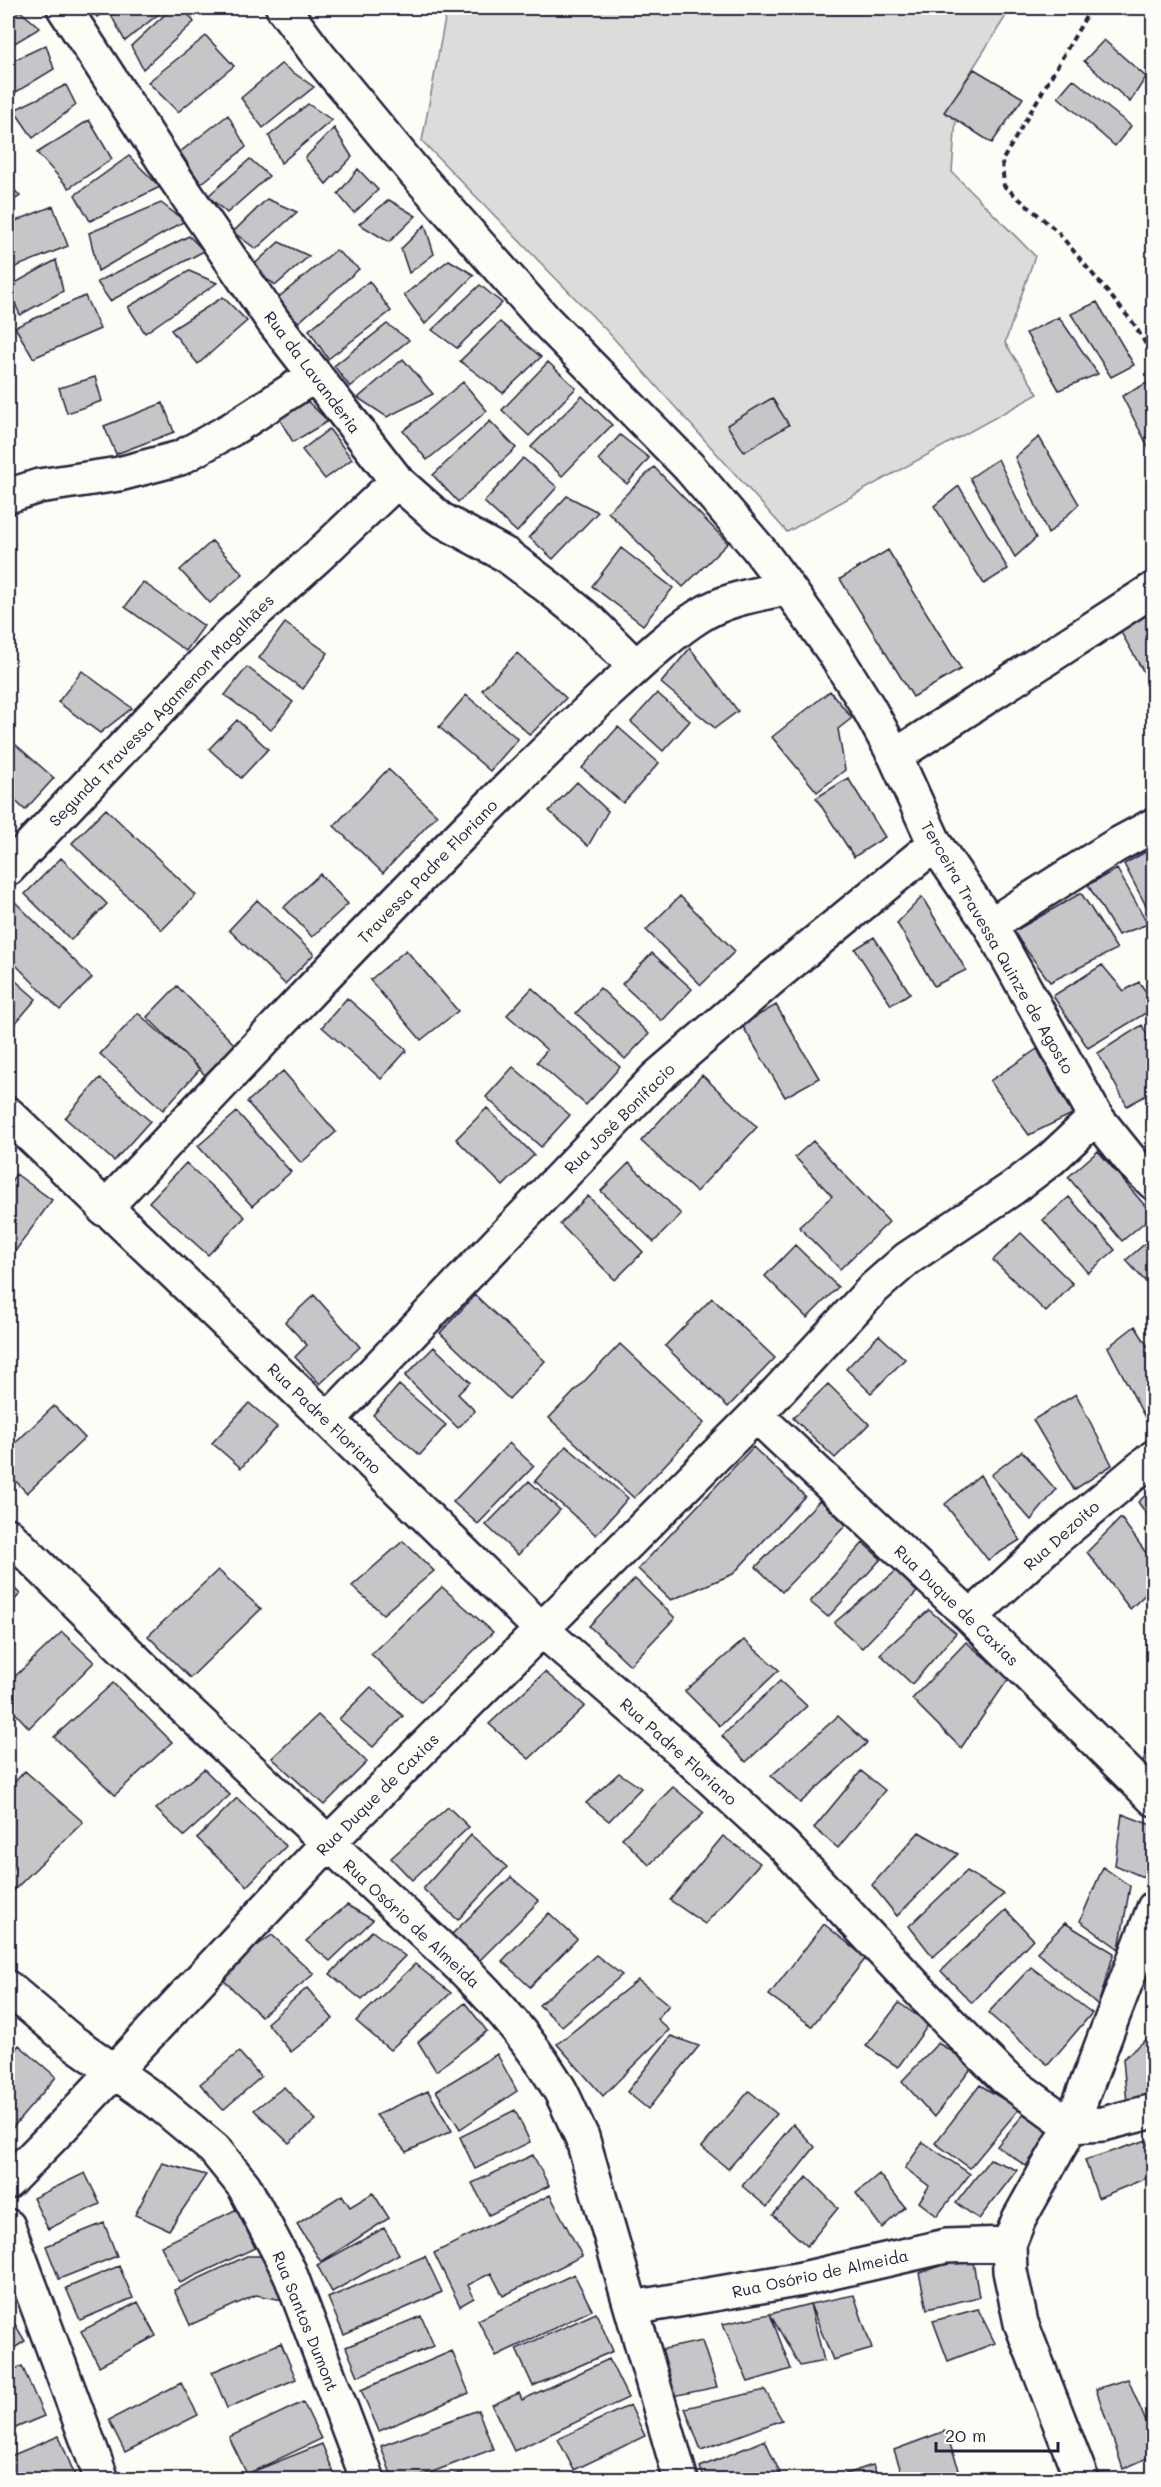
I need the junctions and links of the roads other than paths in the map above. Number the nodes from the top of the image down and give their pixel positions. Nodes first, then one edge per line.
1 (64, 8) edge
2 (283, 8) edge
3 (315, 375) junction
4 (397, 481) junction
5 (8, 496) edge
6 (788, 588) junction
7 (1154, 590) edge
8 (636, 667) junction
9 (895, 756) junction
10 (1154, 825) edge
11 (935, 844) junction
12 (8, 869) edge
13 (990, 925) junction
14 (8, 1114) edge
15 (1096, 1117) junction
16 (1154, 1183) edge
17 (105, 1209) junction
18 (756, 1415) junction
19 (328, 1420) junction
20 (1154, 1457) edge
21 (8, 1535) edge
22 (971, 1617) junction
23 (541, 1629) junction
24 (1154, 1799) edge
25 (327, 1844) junction
26 (1154, 1908) edge
27 (8, 1988) edge
28 (112, 2072) junction
29 (1154, 2111) edge
30 (1071, 2126) junction
31 (8, 2182) edge
32 (8, 2226) edge
33 (1009, 2244) junction
34 (632, 2308) junction
35 (102, 2480) edge
36 (368, 2480) edge
37 (681, 2480) edge
38 (1082, 2480) edge

1 - 3 street, Rua da Lavanderia
2 - 6 street, Terceira Travessa Quinze de Agosto
3 - 4 street, Rua da Lavanderia
3 - 5 street
4 - 8 street, Rua da Lavanderia
4 - 12 street, Segunda Travessa Agamenon Magalhães
6 - 8 street, Travessa Padre Floriano
6 - 9 street, Terceira Travessa Quinze de Agosto
7 - 9 street
8 - 17 street, Travessa Padre Floriano
9 - 11 street, Terceira Travessa Quinze de Agosto
10 - 13 street
11 - 13 street, Terceira Travessa Quinze de Agosto
11 - 19 street, Rua José Bonifacio
13 - 15 street, Terceira Travessa Quinze de Agosto
14 - 17 street, Rua Padre Floriano
15 - 16 street, Terceira Travessa Quinze de Agosto
15 - 18 street, Rua Duque de Caxias
17 - 19 street, Rua Padre Floriano
18 - 22 street, Rua Duque de Caxias
18 - 23 street, Rua Duque de Caxias
19 - 23 street, Rua Padre Floriano
20 - 22 street, Rua Dezoito
21 - 25 street, Rua Osório de Almeida
22 - 24 street, Rua Duque de Caxias
23 - 25 street, Rua Duque de Caxias
23 - 30 street, Rua Padre Floriano
25 - 28 street, Rua Duque de Caxias
25 - 34 street, Rua Osório de Almeida
26 - 30 street
27 - 28 street, Rua Santos Dumont
28 - 31 street, Rua Duque de Caxias
28 - 36 street, Rua Santos Dumont
29 - 30 street
30 - 33 street
32 - 35 street
33 - 34 street, Rua Osório de Almeida
33 - 38 street
34 - 37 street, Rua Osório de Almeida

